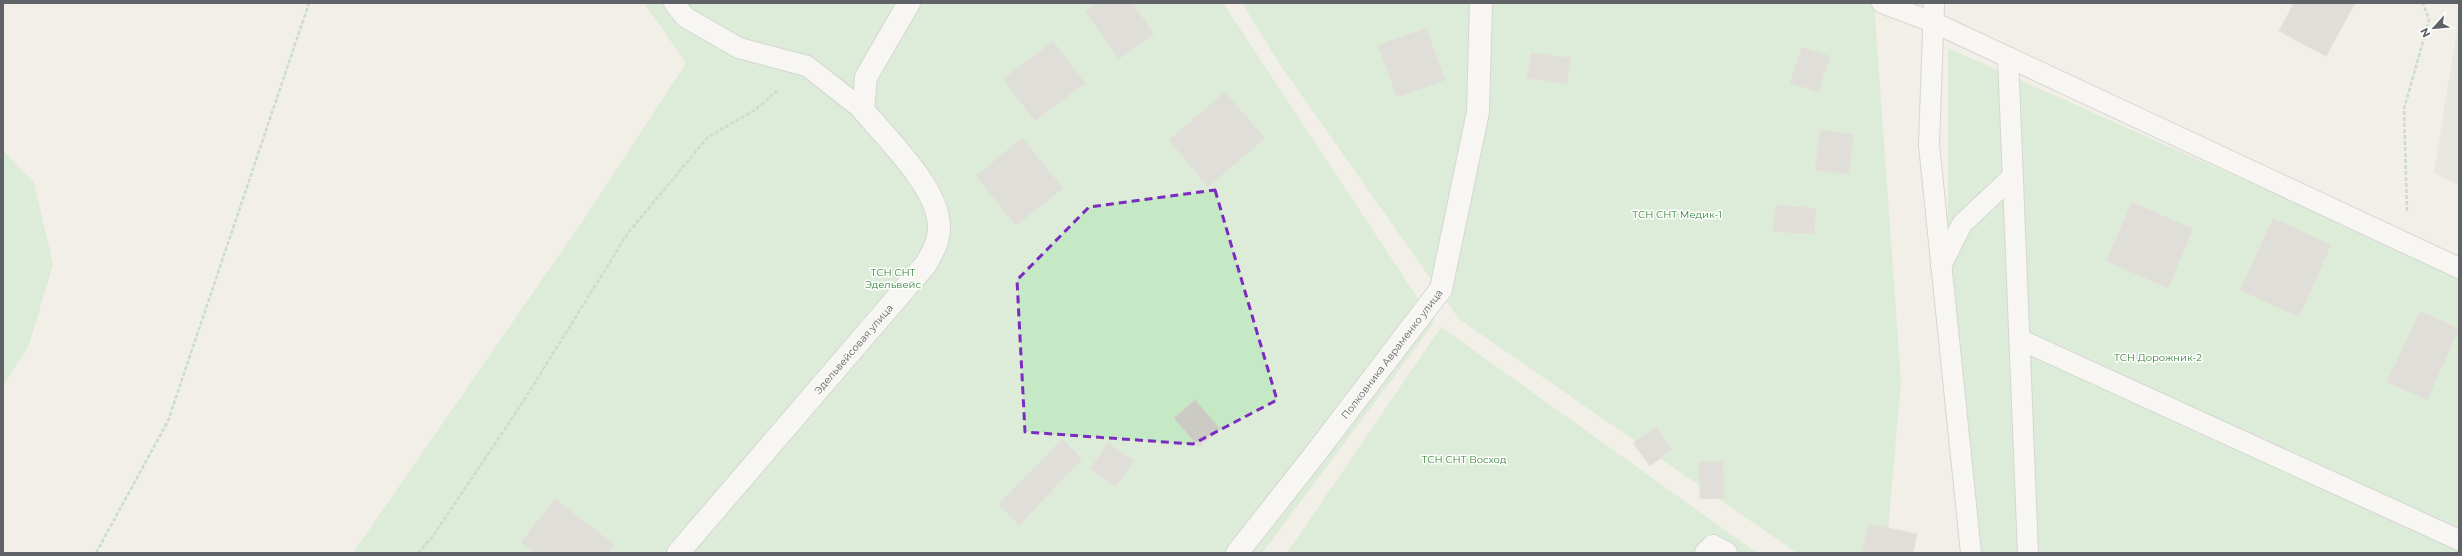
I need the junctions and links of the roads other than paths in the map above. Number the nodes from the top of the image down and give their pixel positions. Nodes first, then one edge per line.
1 (674, 3) edge
2 (909, 3) edge
3 (1481, 3) edge
4 (1882, 3) edge
5 (1934, 3) edge
6 (1935, 23) junction
7 (2008, 57) junction
8 (863, 110) junction
9 (2013, 176) junction
10 (1941, 266) junction
11 (2459, 268) edge
12 (2021, 340) junction
13 (2459, 540) edge
14 (678, 553) edge
15 (1236, 553) edge
16 (1706, 553) edge
17 (1726, 553) edge
18 (1971, 553) edge
19 (2028, 553) edge

1 - 8 lane
2 - 8 street
3 - 15 street, Полковника Авраменко улица
4 - 6 lane
5 - 6 lane
6 - 7 lane
6 - 10 lane
7 - 9 lane
7 - 11 lane
8 - 14 street, Эдельвейсовая улица
9 - 10 lane
9 - 12 lane
10 - 18 lane
12 - 13 lane
12 - 19 lane
16 - 17 street

